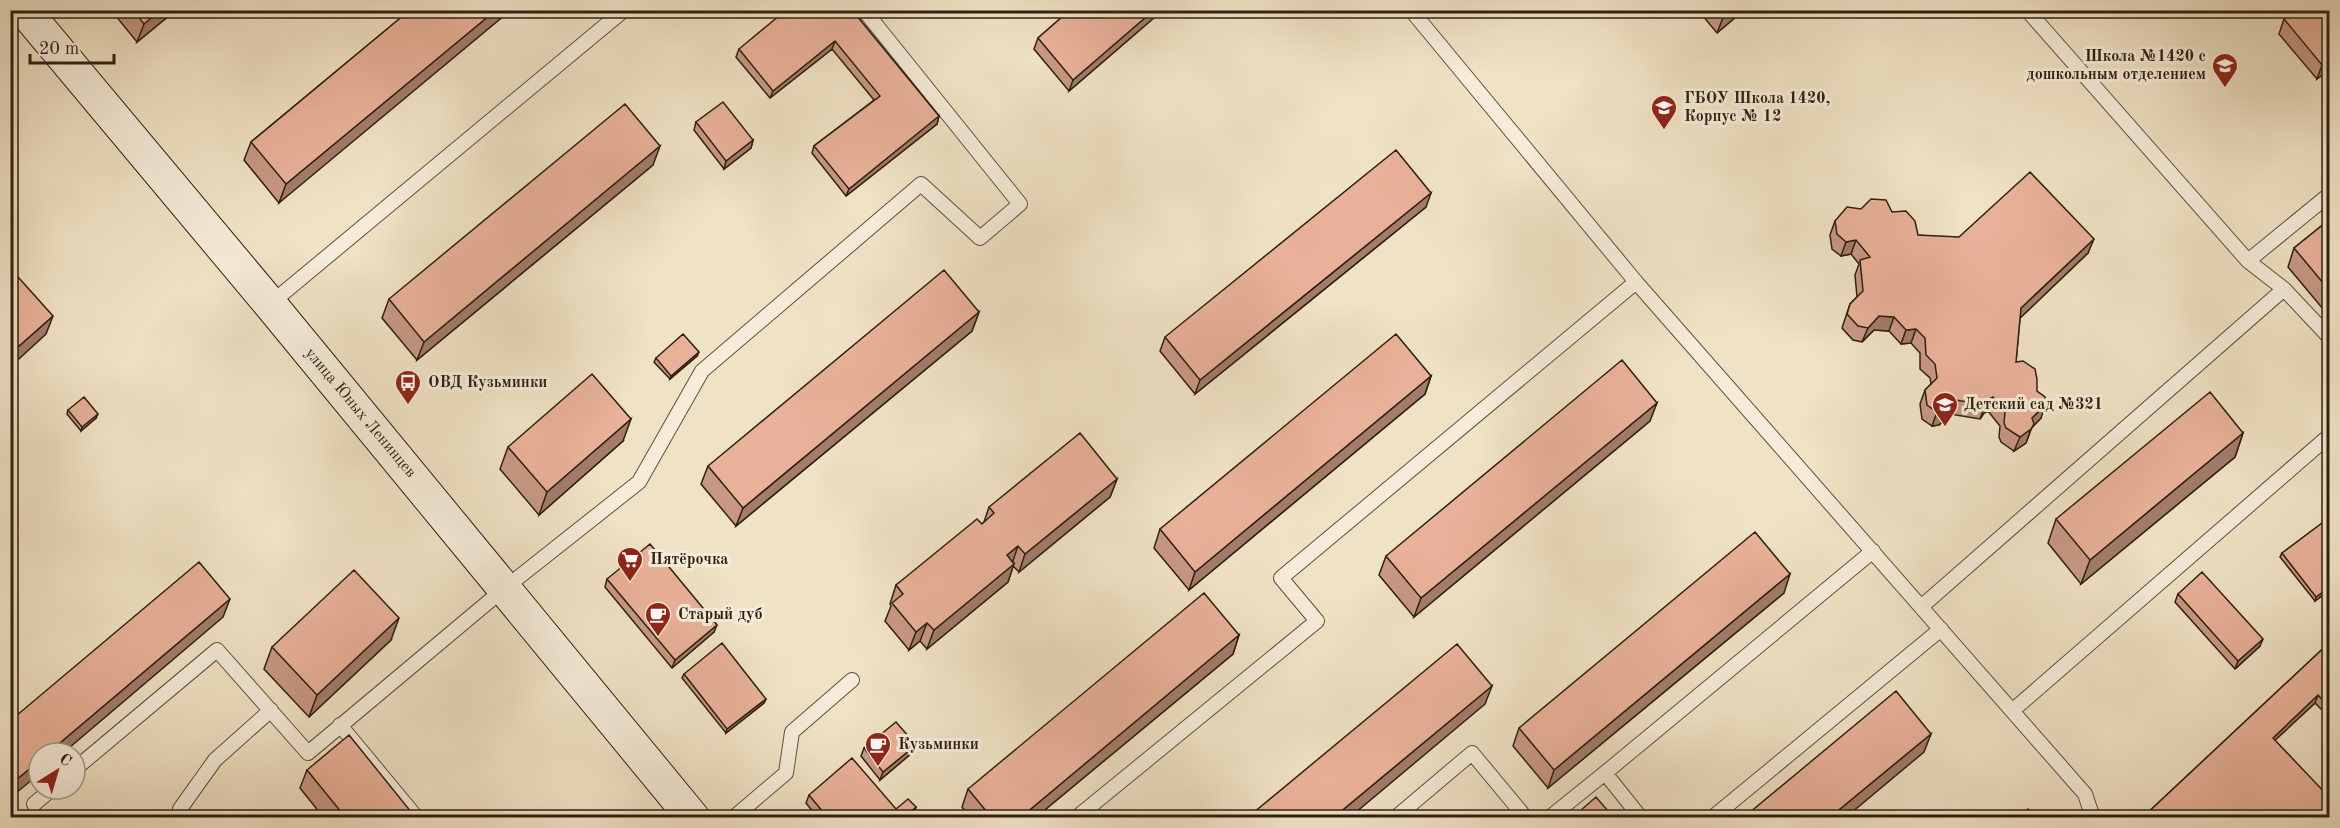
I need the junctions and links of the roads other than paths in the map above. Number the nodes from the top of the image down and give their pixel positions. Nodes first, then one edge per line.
1 (24, 10) edge
2 (624, 10) edge
3 (864, 10) edge
4 (1411, 10) edge
5 (2027, 10) edge
6 (2330, 194) edge
7 (2248, 261) junction
8 (1636, 282) junction
9 (2284, 289) junction
10 (270, 304) junction
11 (2330, 338) edge
12 (2330, 435) edge
13 (1873, 551) junction
14 (504, 588) junction
15 (1921, 607) junction
16 (1941, 630) junction
17 (852, 680) dead end
18 (271, 710) junction
19 (2012, 711) junction
20 (340, 725) junction
21 (87, 760) edge
22 (1605, 773) junction
23 (38, 801) edge
24 (34, 804) dead end
25 (179, 818) edge
26 (417, 818) edge
27 (693, 818) edge
28 (733, 818) edge
29 (1076, 818) edge
30 (1395, 818) edge
31 (1526, 818) edge
32 (1549, 818) edge
33 (1641, 818) edge
34 (1712, 818) edge
35 (2093, 818) edge

1 - 10 main road, улица Юных Ленинцев
2 - 10 lane
3 - 14 lane
4 - 8 lane
5 - 7 lane
6 - 7 lane
7 - 9 lane
8 - 13 lane
8 - 29 lane
9 - 11 lane
9 - 15 lane
10 - 14 main road, улица Юных Ленинцев
12 - 19 lane
13 - 15 lane
13 - 22 lane
14 - 20 lane
14 - 27 main road, улица Юных Ленинцев
15 - 16 lane
16 - 19 lane
16 - 34 lane
17 - 28 lane
18 - 20 lane
18 - 21 lane
18 - 25 lane
19 - 35 lane
20 - 26 lane
22 - 32 lane
22 - 33 lane
23 - 24 lane
30 - 31 lane

